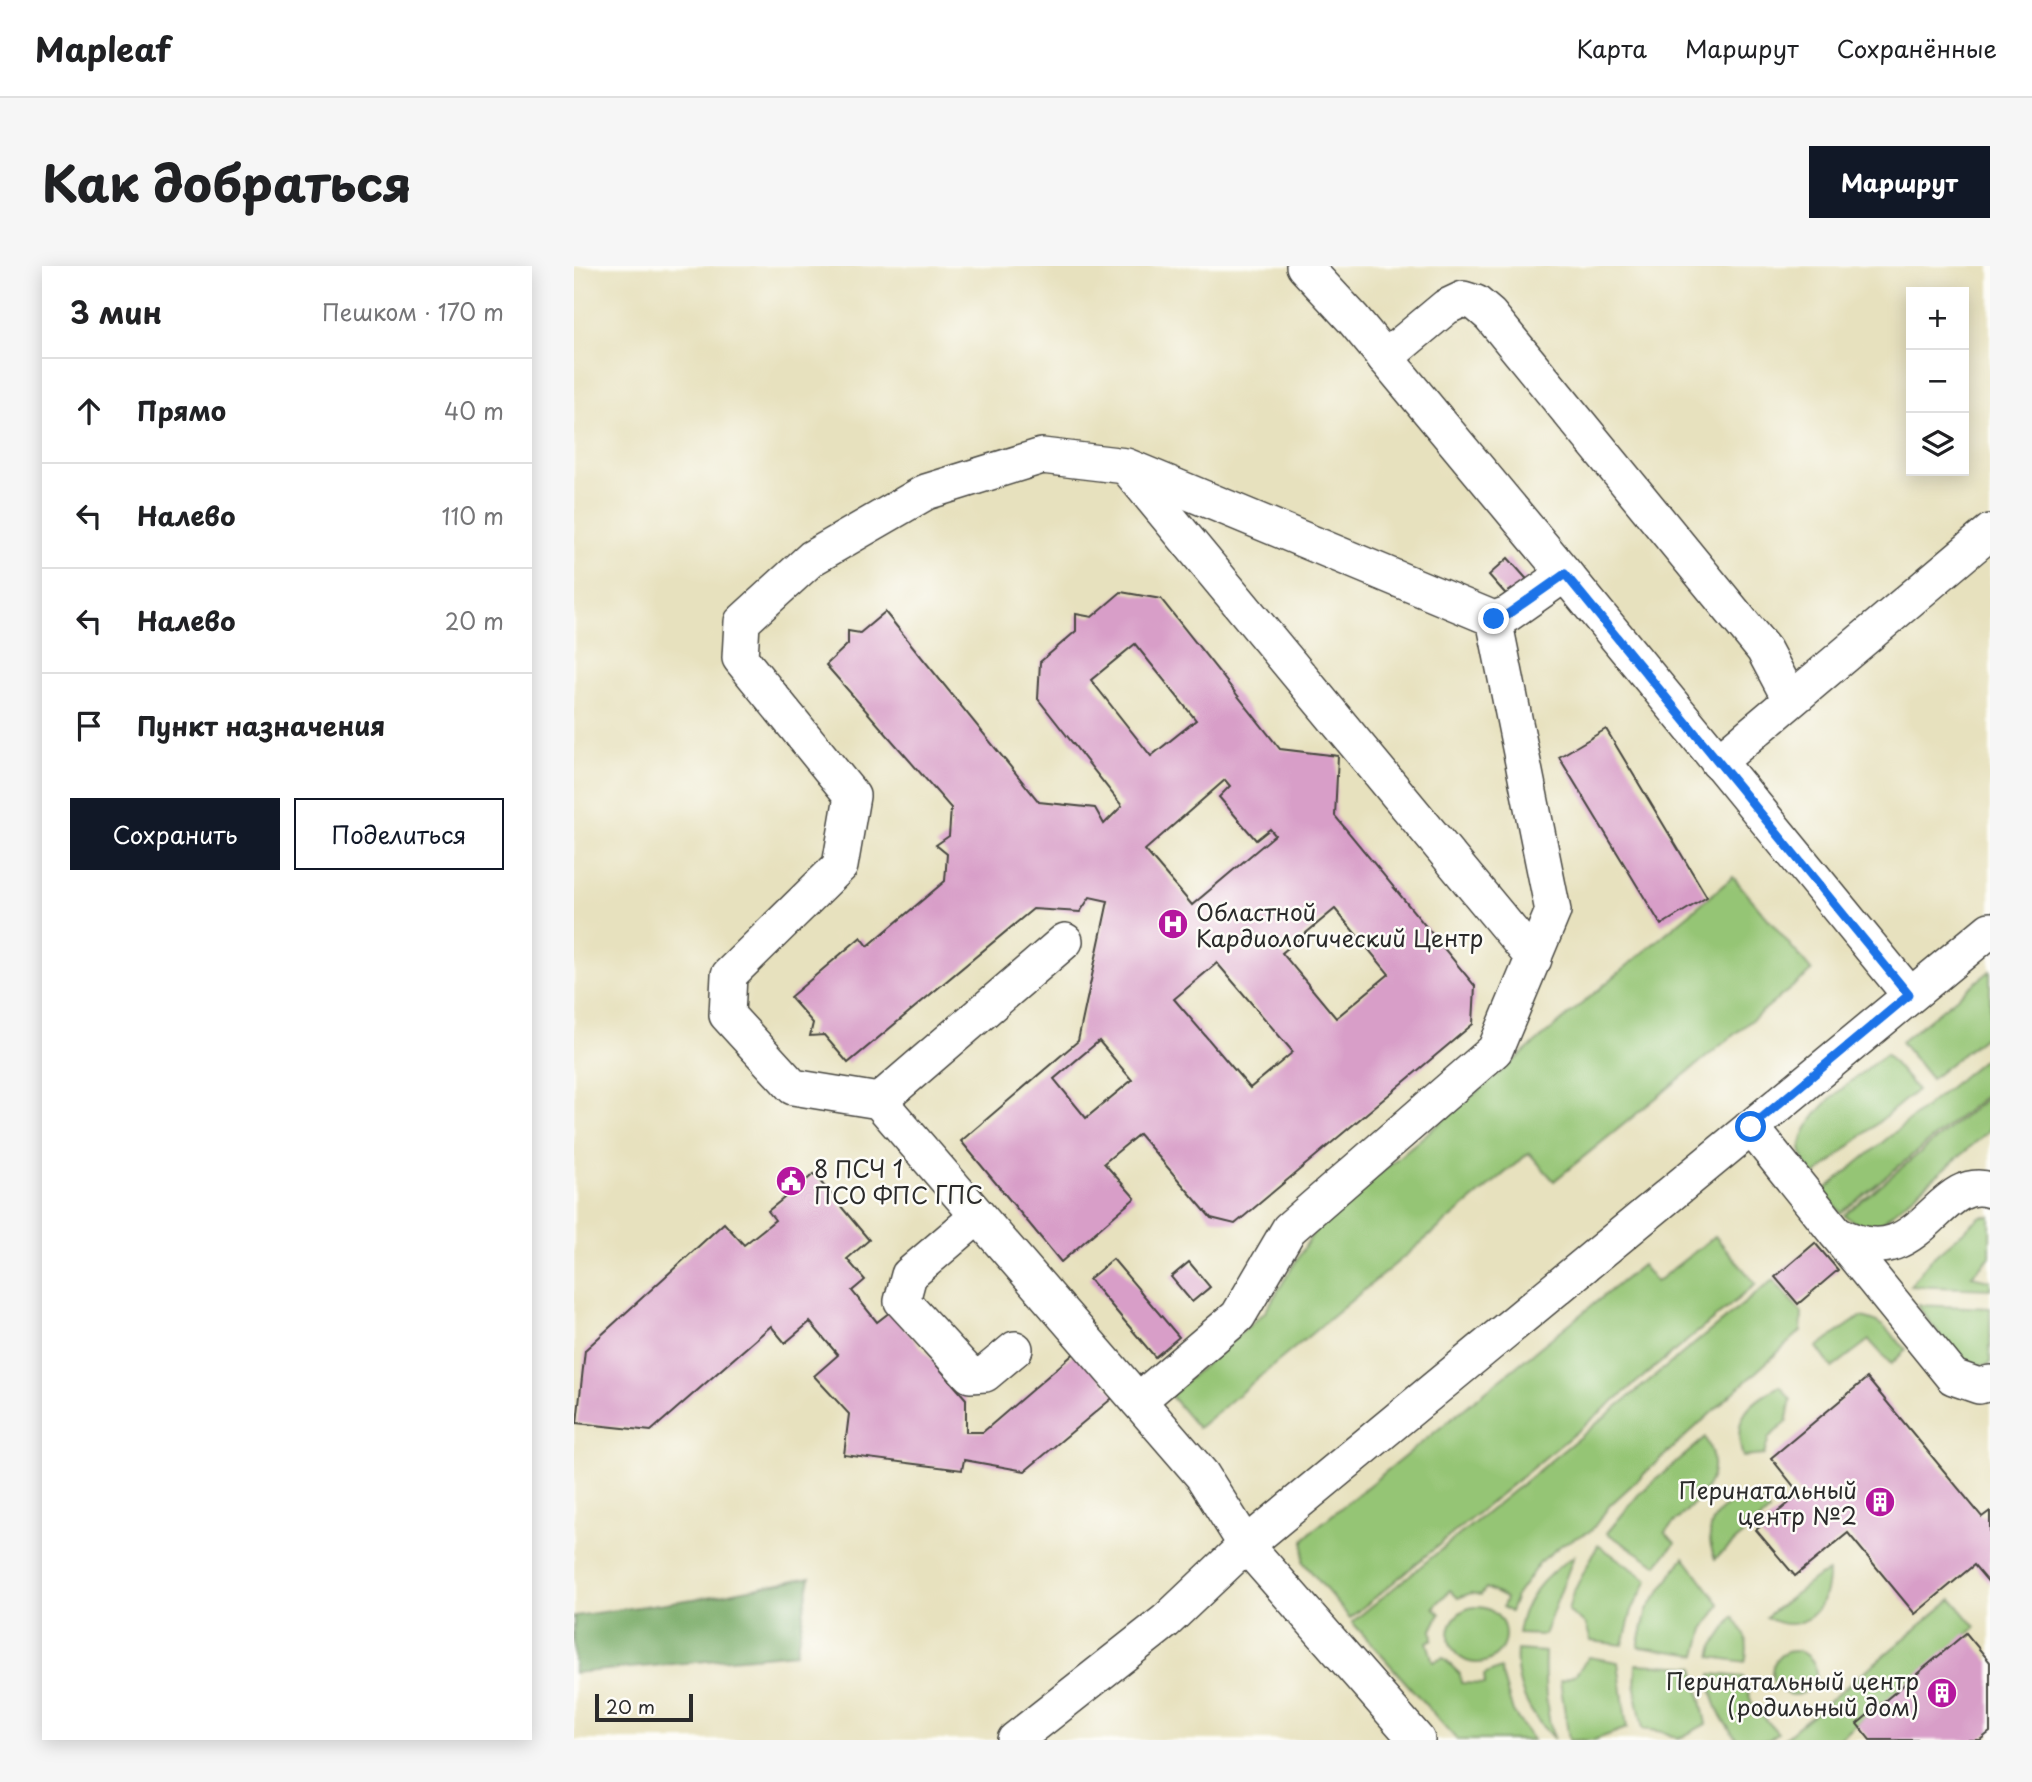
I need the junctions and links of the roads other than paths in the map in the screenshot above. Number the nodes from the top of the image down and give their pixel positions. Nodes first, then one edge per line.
1 (1304, 266) edge
2 (1385, 358) junction
3 (1126, 466) junction
4 (1990, 532) edge
5 (1565, 574) junction
6 (1494, 619) junction
7 (1790, 699) junction
8 (1718, 762) junction
9 (1990, 930) edge
10 (1065, 941) dead end
11 (1534, 959) junction
12 (1909, 995) junction
13 (880, 1101) junction
14 (1751, 1127) junction
15 (1990, 1190) edge
16 (978, 1216) junction
17 (1836, 1233) junction
18 (1015, 1349) dead end
19 (1990, 1383) edge
20 (1138, 1401) junction
21 (1246, 1545) junction
22 (1014, 1740) edge
23 (1417, 1740) edge

1 - 2 street
2 - 5 street
2 - 7 street
3 - 6 street
3 - 11 street
3 - 13 street
4 - 7 street
5 - 6 street
5 - 8 street
6 - 11 street
7 - 8 street
8 - 12 street
9 - 12 street
10 - 13 street
11 - 20 street
12 - 14 street
13 - 16 street
14 - 17 street
14 - 21 street
15 - 17 street
16 - 18 street
16 - 20 street
17 - 19 street
20 - 21 street
21 - 22 street
21 - 23 street

